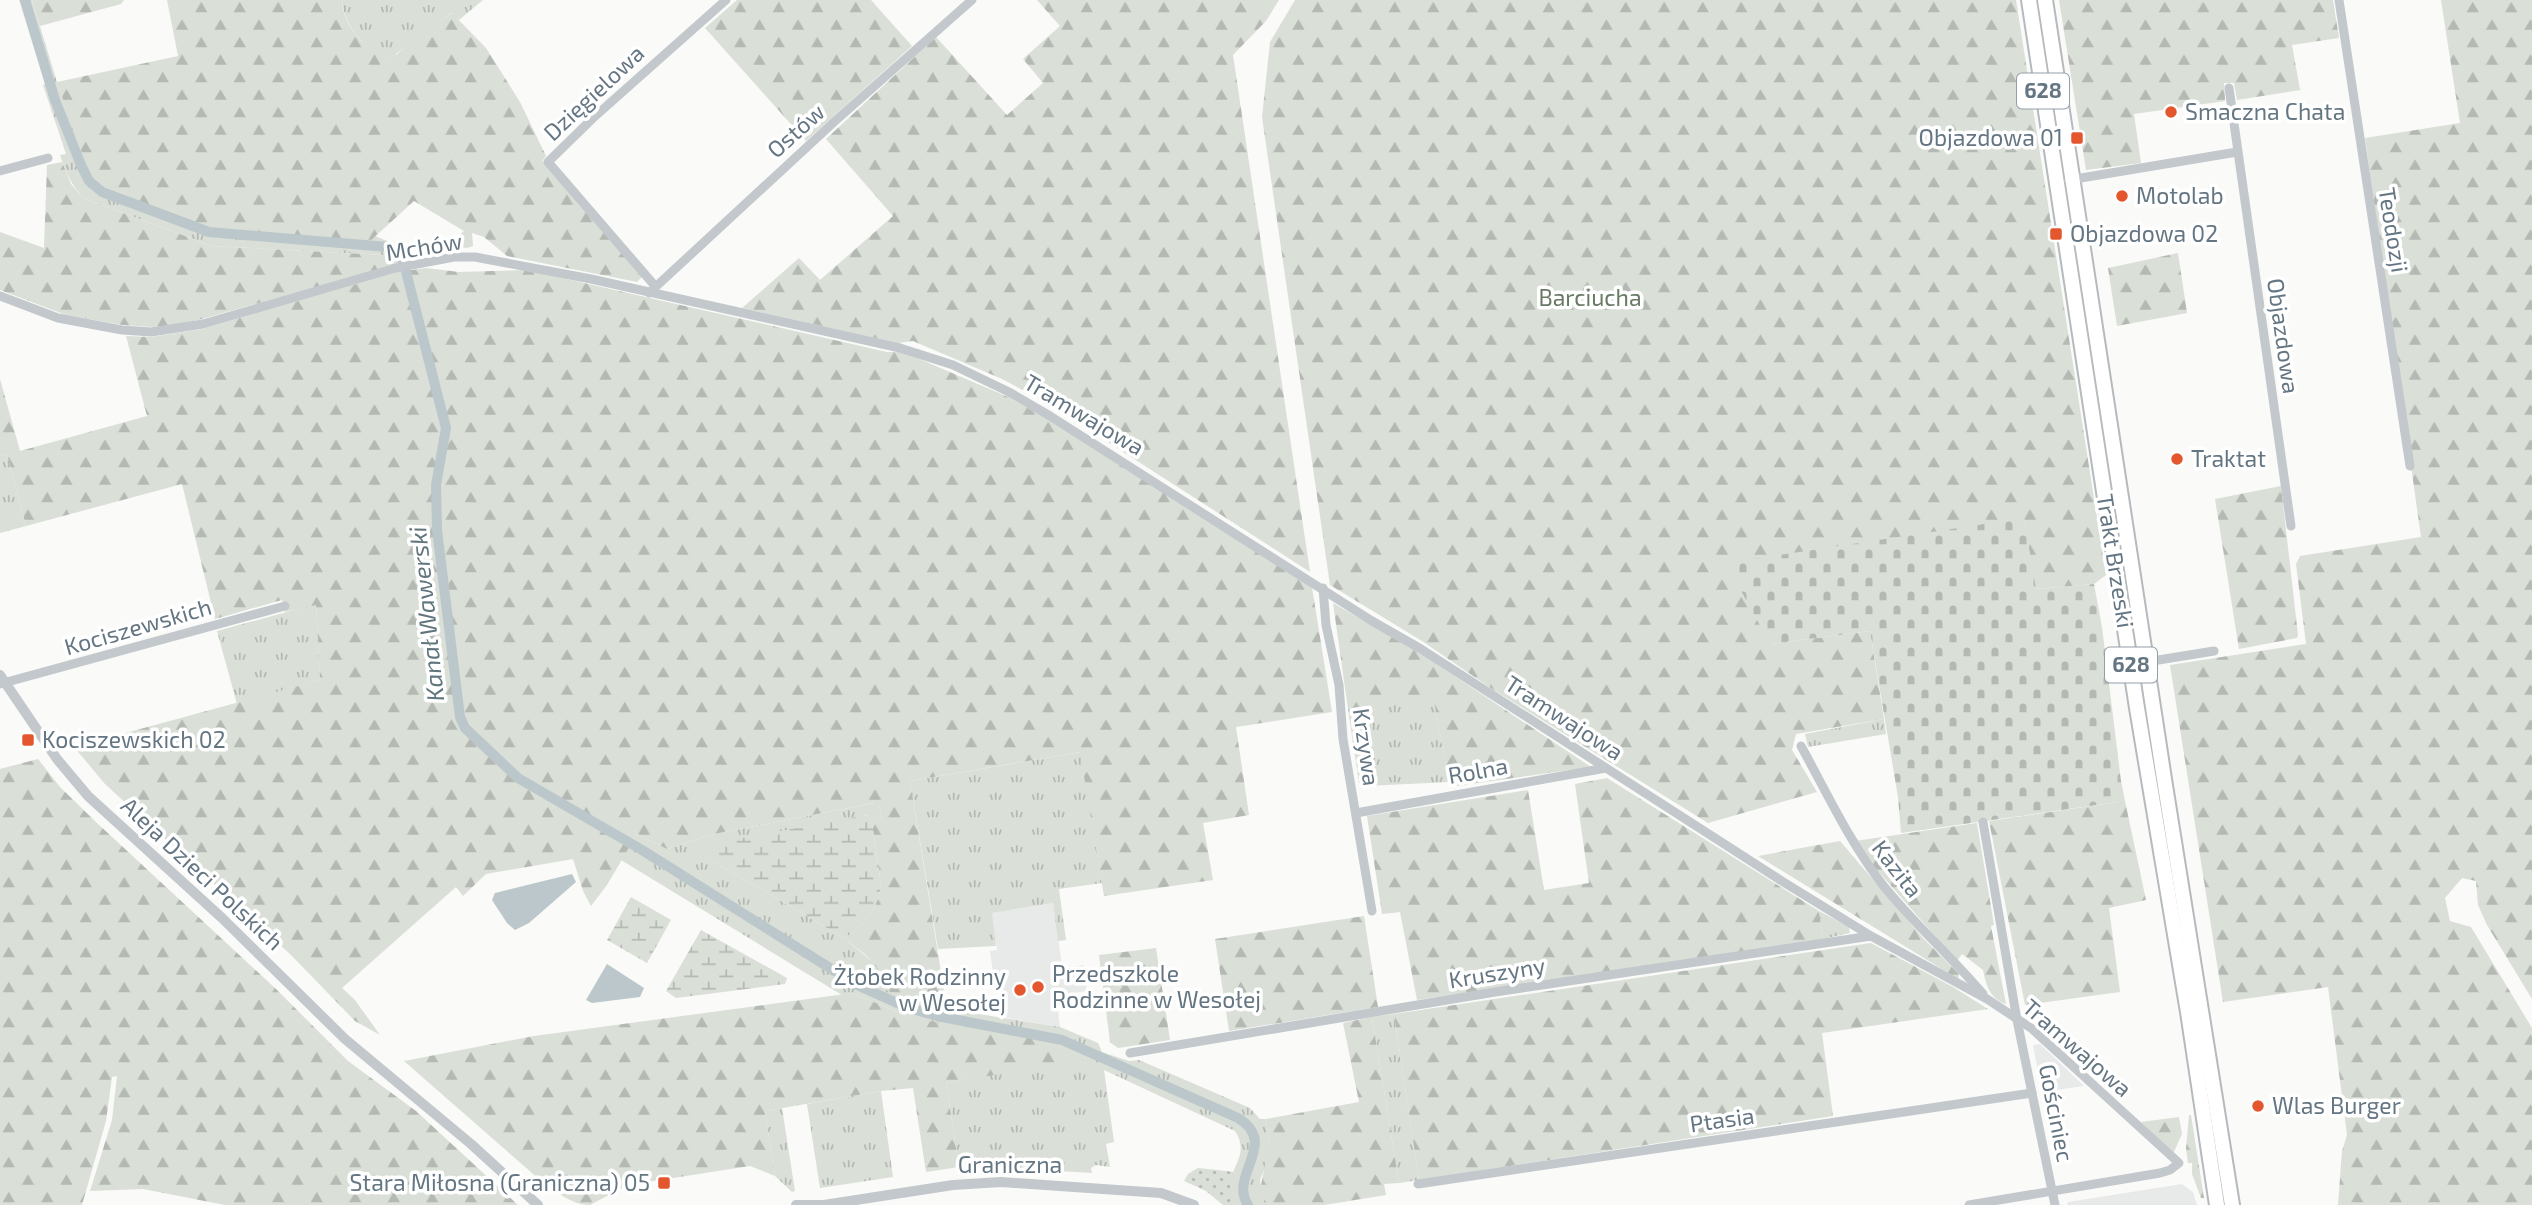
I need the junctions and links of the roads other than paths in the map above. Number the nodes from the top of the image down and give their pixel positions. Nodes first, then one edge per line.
1 (726, 0) edge
2 (972, 0) edge
3 (2029, 0) edge
4 (2045, 0) edge
5 (2339, 0) edge
6 (2228, 88) dead end
7 (2237, 152) junction
8 (48, 158) dead end
9 (0, 171) edge
10 (2072, 179) junction
11 (2057, 183) junction
12 (652, 289) junction
13 (0, 296) edge
14 (900, 348) joint
15 (2410, 466) dead end
16 (2291, 526) dead end
17 (1324, 588) junction
18 (285, 606) dead end
19 (2214, 651) dead end
20 (2146, 662) junction
21 (2, 680) edge
22 (1801, 746) dead end
23 (1606, 768) junction
24 (1356, 813) junction
25 (1983, 822) dead end
26 (1372, 911) dead end
27 (1871, 936) junction
28 (1987, 999) junction
29 (2017, 1020) junction
30 (1130, 1054) dead end
31 (2032, 1093) junction
32 (1418, 1184) dead end
33 (2052, 1193) junction
34 (538, 1204) edge
35 (796, 1205) edge
36 (824, 1205) edge
37 (1194, 1205) edge
38 (1969, 1205) edge
39 (2055, 1205) edge
40 (2217, 1205) edge
41 (2232, 1205) edge

1 - 12 street, Dzięgielowa
2 - 12 street, Ostów
3 - 11 main road, Trakt Brzeski / 628
4 - 10 main road, Trakt Brzeski / 628
5 - 15 street, Teodozji
6 - 7 street, Objazdowa
7 - 10 street
7 - 16 street, Objazdowa
8 - 9 street
10 - 11 street
10 - 20 main road, Trakt Brzeski / 628
11 - 40 main road, Trakt Brzeski / 628
12 - 13 street, Mchów
12 - 14 street, Mchów
14 - 17 street, Tramwajowa
17 - 23 street, Tramwajowa
17 - 24 street, Krzywa
18 - 21 street, Kociszewskich
19 - 20 street
20 - 41 main road, Trakt Brzeski / 628
21 - 34 street, Aleja Dzieci Polskich
22 - 28 street, Kazita
23 - 24 street, Rolna
23 - 27 street, Tramwajowa
24 - 26 street, Krzywa
25 - 29 street, Gościniec
27 - 28 street, Tramwajowa
27 - 30 street, Kruszyny
28 - 29 street, Tramwajowa
29 - 31 street, Gościniec
29 - 33 street, Tramwajowa
31 - 32 street, Ptasia
31 - 33 street, Gościniec
33 - 38 street
33 - 39 street, Gościniec
35 - 36 street, Graniczna
36 - 37 street, Graniczna

